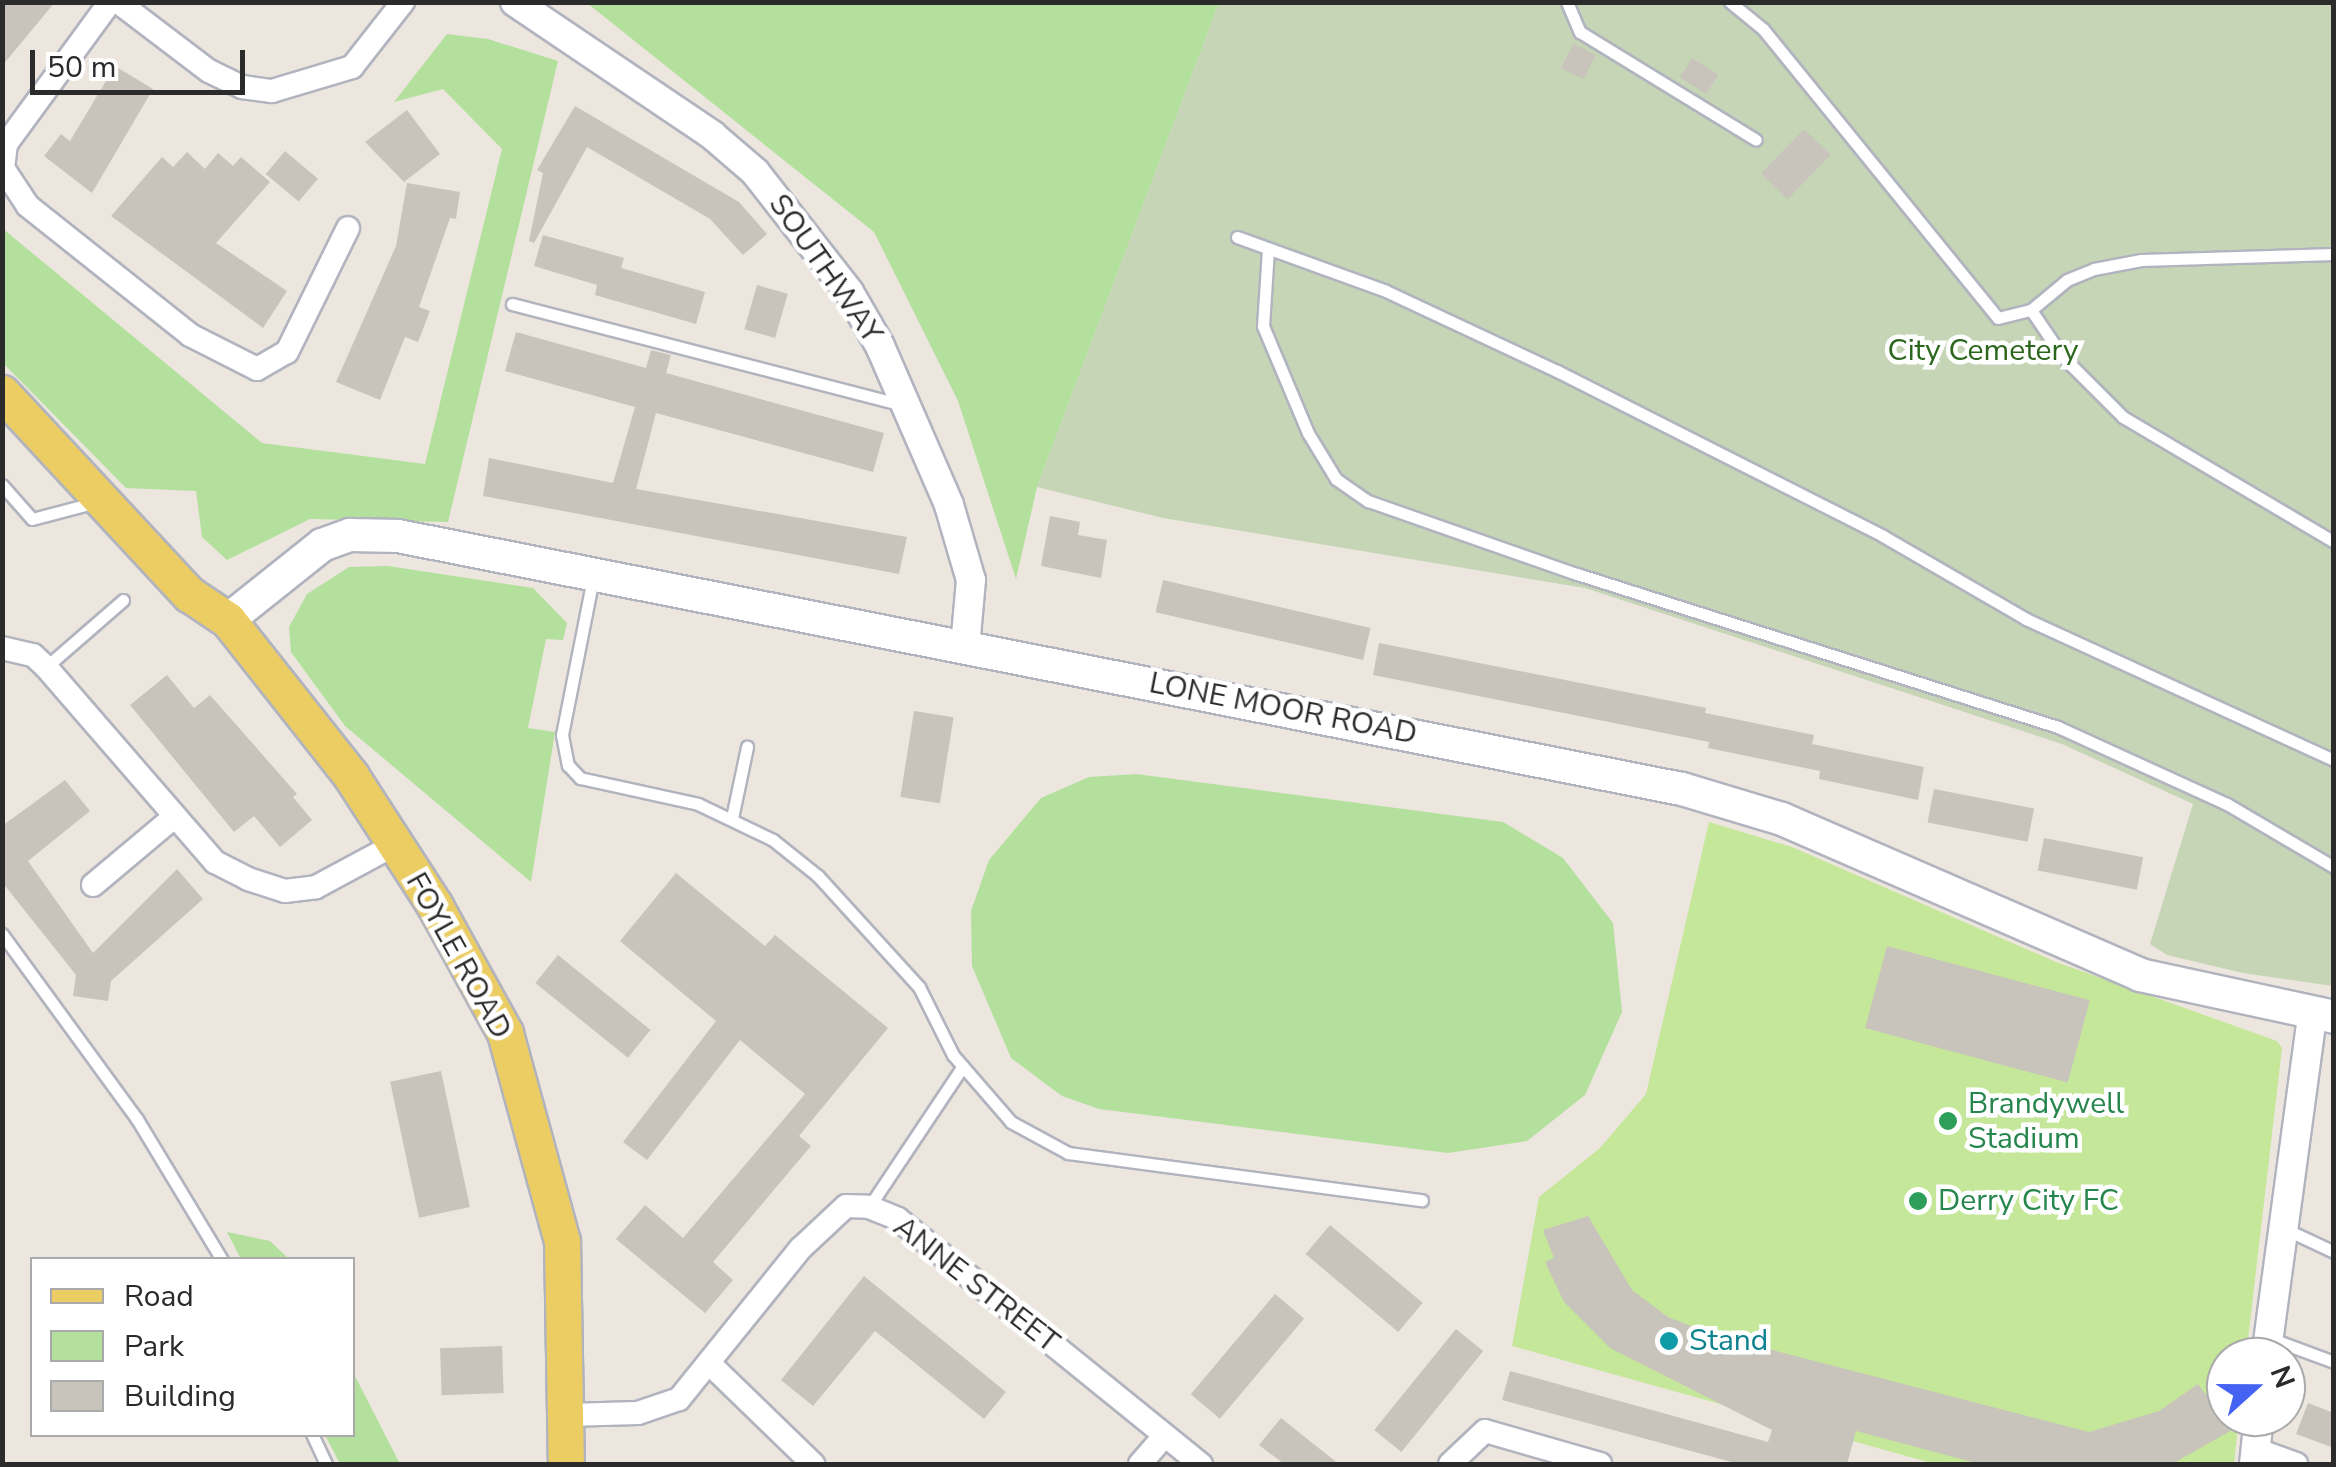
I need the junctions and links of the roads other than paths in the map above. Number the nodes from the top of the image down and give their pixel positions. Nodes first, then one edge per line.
1 (114, 2) edge
2 (403, 2) edge
3 (515, 2) edge
4 (1567, 2) edge
5 (1730, 2) edge
6 (1756, 140) dead end
7 (348, 228) dead end
8 (1237, 237) dead end
9 (1268, 248) junction
10 (2332, 253) edge
11 (512, 304) dead end
12 (2031, 310) junction
13 (2, 393) edge
14 (906, 404) junction
15 (2, 485) edge
16 (102, 500) junction
17 (2334, 542) edge
18 (594, 574) junction
19 (123, 600) dead end
20 (228, 620) junction
21 (3, 646) edge
22 (965, 648) junction
23 (46, 666) junction
24 (747, 747) dead end
25 (2334, 760) edge
26 (174, 816) junction
27 (732, 818) junction
28 (394, 846) junction
29 (2334, 866) edge
30 (93, 885) dead end
31 (2, 934) edge
32 (2323, 1016) edge
33 (963, 1066) junction
34 (1422, 1200) dead end
35 (868, 1207) junction
36 (2283, 1228) junction
37 (2334, 1252) edge
38 (220, 1257) edge
39 (2268, 1337) edge
40 (2306, 1356) edge
41 (2334, 1362) edge
42 (712, 1366) junction
43 (566, 1415) junction
44 (1164, 1436) junction
45 (313, 1437) edge
46 (2254, 1457) edge
47 (326, 1464) edge
48 (566, 1464) edge
49 (811, 1464) edge
50 (1140, 1464) edge
51 (1201, 1464) edge
52 (1450, 1464) edge
53 (1600, 1464) edge
54 (2296, 1464) edge

1 - 2 street
1 - 7 street
3 - 14 street, SOUTHWAY
4 - 6 lane
5 - 12 lane
8 - 9 lane
9 - 25 lane
9 - 29 lane
10 - 12 lane
11 - 14 lane
12 - 17 lane
13 - 16 main road, FOYLE ROAD
14 - 22 street, SOUTHWAY
15 - 16 lane
16 - 20 main road, FOYLE ROAD
18 - 20 main road, LONE MOOR ROAD
18 - 22 main road, LONE MOOR ROAD
18 - 27 lane
19 - 23 lane
20 - 28 main road, FOYLE ROAD
21 - 23 street
22 - 32 main road, LONE MOOR ROAD
23 - 26 street
24 - 27 lane
26 - 28 street
26 - 30 street
27 - 33 lane
28 - 43 main road, FOYLE ROAD
31 - 38 lane
32 - 36 street
33 - 34 lane
33 - 35 lane
35 - 42 street, ANNE STREET
35 - 44 street, ANNE STREET
36 - 37 lane
36 - 39 street
40 - 41 lane
42 - 43 street, ANNE STREET
42 - 49 street
43 - 48 main road, FOYLE ROAD
44 - 50 street
44 - 51 street, ANNE STREET
45 - 47 lane
46 - 54 street
52 - 53 street

